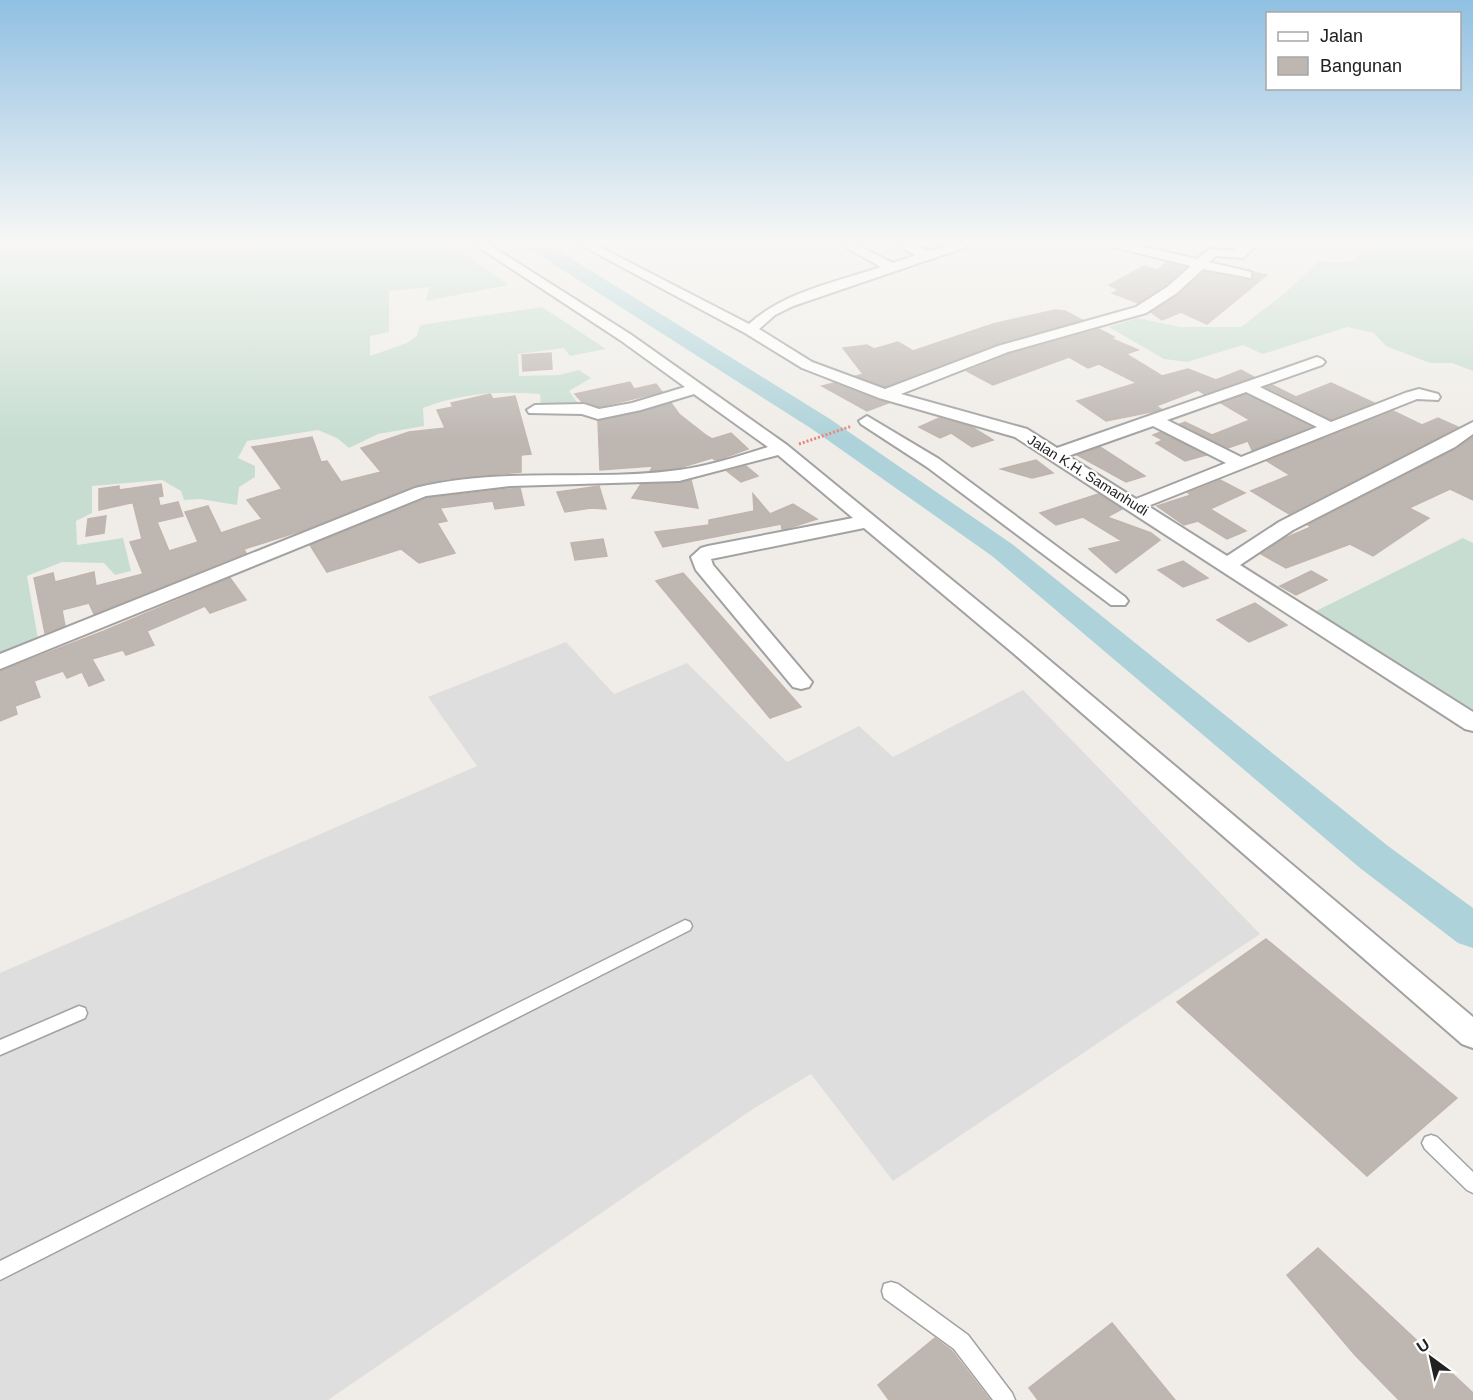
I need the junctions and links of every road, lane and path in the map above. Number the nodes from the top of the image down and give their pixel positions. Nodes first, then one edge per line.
1 (582, 309) edge
2 (713, 309) edge
3 (776, 309) edge
4 (1139, 309) edge
5 (750, 330) junction
6 (1317, 362) dead end
7 (1246, 387) junction
8 (684, 393) junction
9 (885, 395) junction
10 (1432, 397) dead end
11 (912, 403) junction
12 (535, 410) dead end
13 (1154, 420) junction
14 (861, 423) dead end
15 (1329, 427) junction
16 (1473, 427) edge
17 (789, 447) junction
18 (1057, 454) junction
19 (1238, 463) junction
20 (1136, 505) junction
21 (869, 521) junction
22 (1228, 564) junction
23 (1118, 601) dead end
24 (0, 662) edge
25 (801, 682) dead end
26 (1473, 723) edge
27 (685, 926) dead end
28 (78, 1013) dead end
29 (1473, 1035) edge
30 (0, 1048) edge
31 (1431, 1143) dead end
32 (1473, 1184) edge
33 (0, 1271) edge
34 (891, 1291) dead end
35 (1005, 1400) edge

1 - 8 street
2 - 5 street, Jalan K.H. Samanhudi
3 - 5 street
4 - 9 street
5 - 9 street, Jalan K.H. Samanhudi
6 - 7 street
7 - 13 street
7 - 15 street
8 - 12 street
8 - 17 street
9 - 11 street, Jalan K.H. Samanhudi
10 - 15 street
11 - 18 street, Jalan K.H. Samanhudi
11 - 23 street
13 - 18 street
13 - 19 street
14 - 17 path
15 - 19 street
16 - 22 street
17 - 21 street
17 - 24 street
18 - 20 street, Jalan K.H. Samanhudi
19 - 20 street
20 - 22 street, Jalan K.H. Samanhudi
21 - 25 street
21 - 29 street
22 - 26 street, Jalan K.H. Samanhudi
27 - 33 lane
28 - 30 lane
31 - 32 lane
34 - 35 lane

